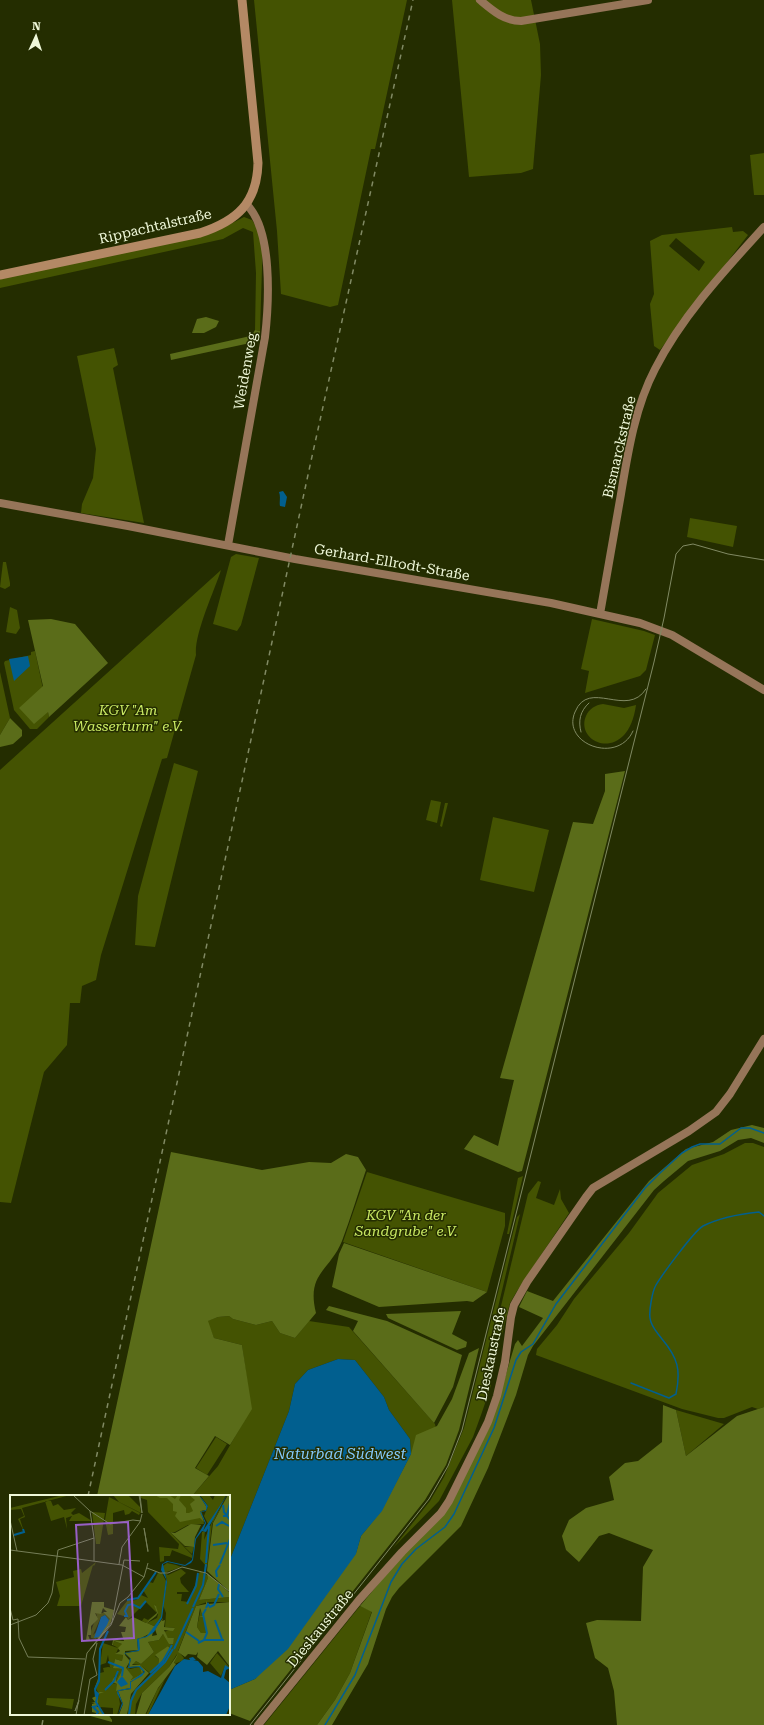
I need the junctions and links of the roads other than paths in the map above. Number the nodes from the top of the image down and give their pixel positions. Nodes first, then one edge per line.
1 (242, 0) edge
2 (480, 0) edge
3 (648, 0) edge
4 (246, 204) junction
5 (764, 227) edge
6 (0, 275) edge
7 (0, 504) edge
8 (228, 545) junction
9 (600, 614) junction
10 (764, 690) edge
11 (764, 1039) edge
12 (258, 1725) edge

1 - 4 main road, Rippachtalstraße
2 - 3 main road
4 - 6 main road, Rippachtalstraße
4 - 8 main road, Weidenweg
5 - 9 main road, Bismarckstraße
7 - 8 main road, Gerhard-Ellrodt-Straße
8 - 9 main road, Gerhard-Ellrodt-Straße
9 - 10 main road, Gerhard-Ellrodt-Straße
11 - 12 main road, Dieskaustraße

